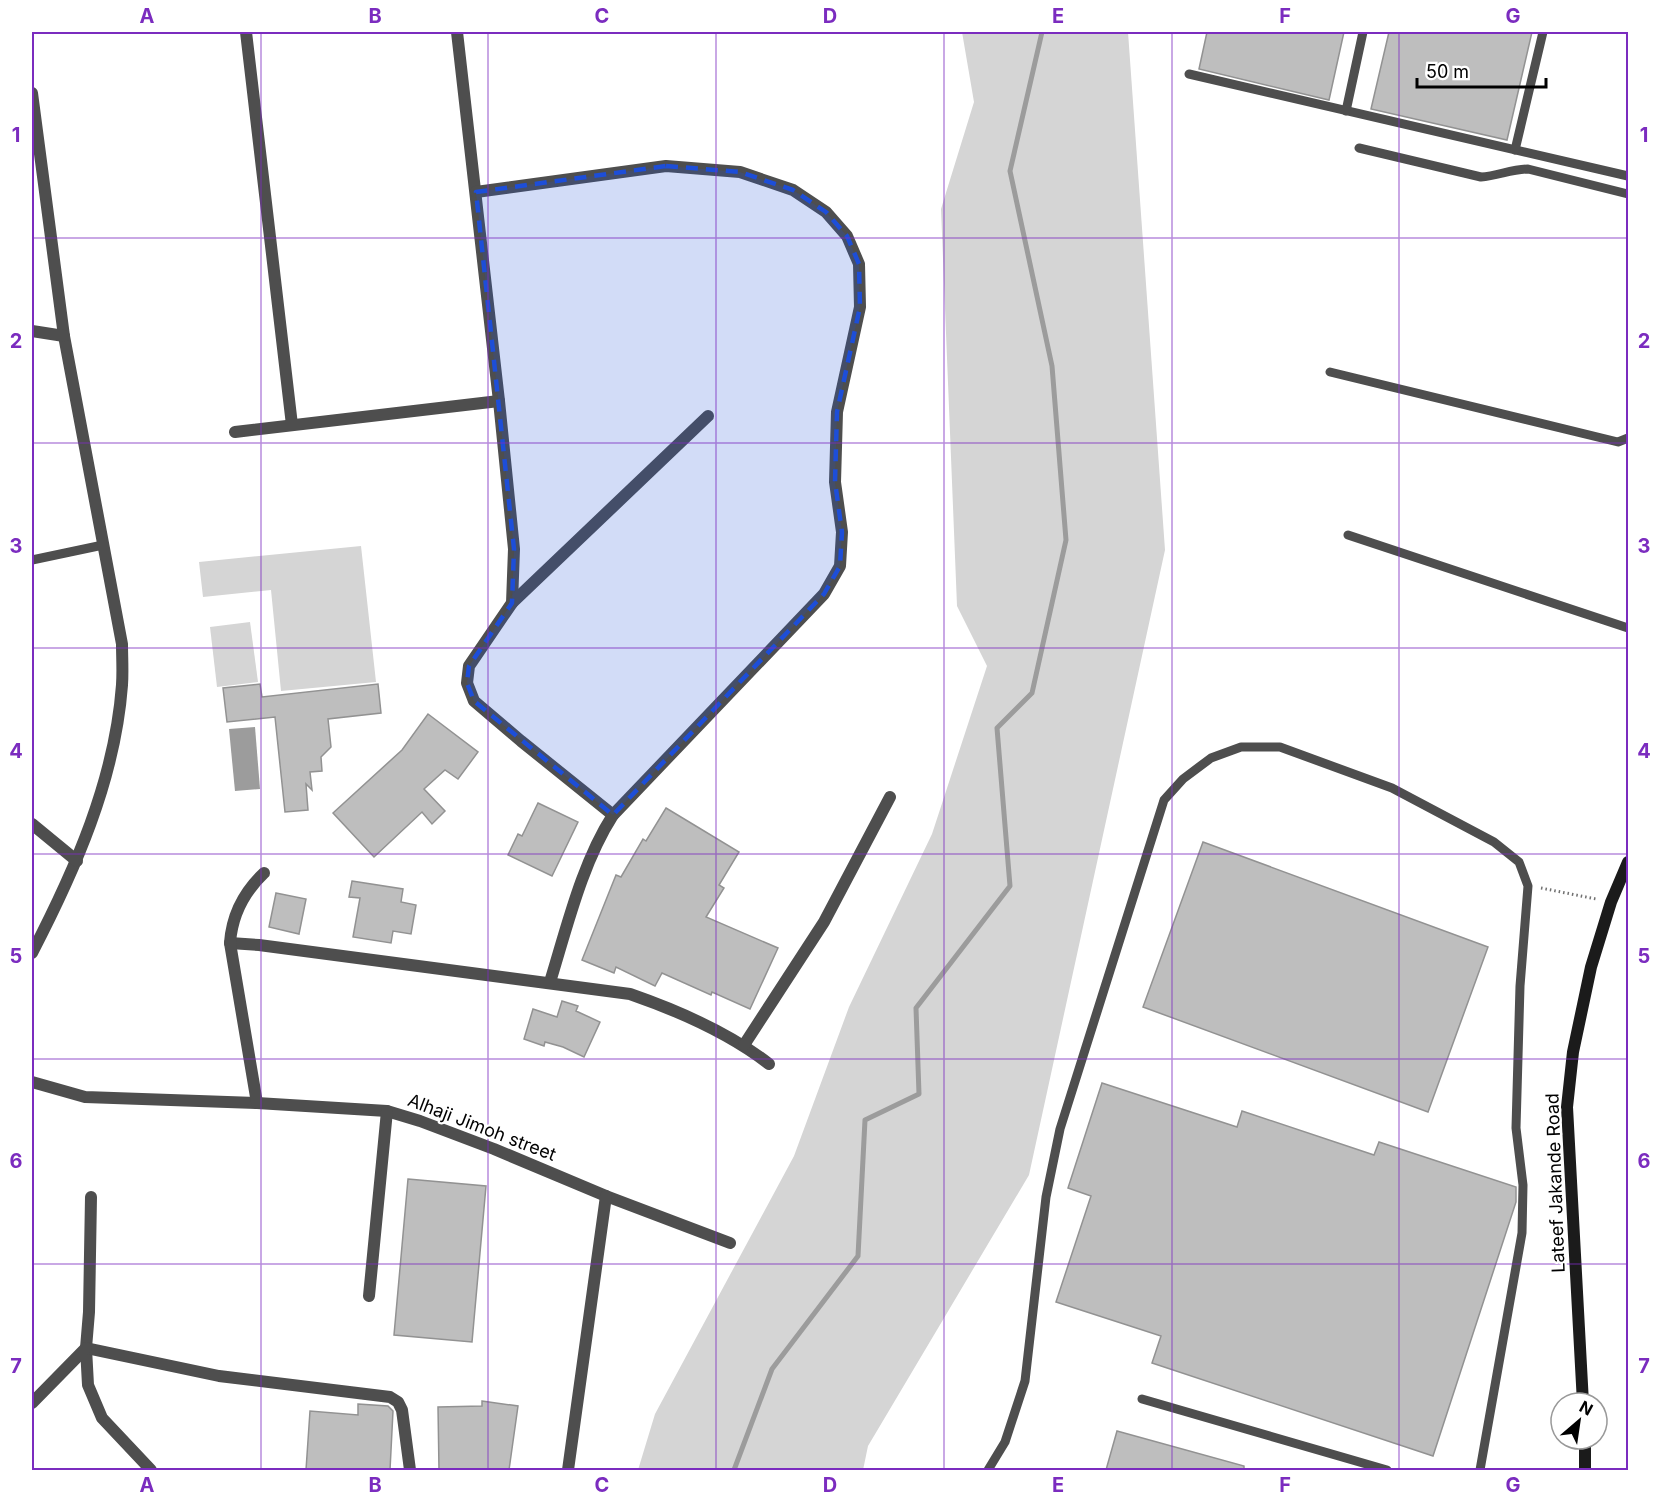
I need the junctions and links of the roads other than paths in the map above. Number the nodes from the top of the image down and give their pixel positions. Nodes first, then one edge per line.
1 (246, 32) edge
2 (457, 32) edge
3 (1363, 32) edge
4 (1543, 32) edge
5 (1189, 74) dead end
6 (32, 93) edge
7 (1346, 111) junction
8 (1359, 148) dead end
9 (1515, 150) junction
10 (1628, 173) edge
11 (476, 192) junction
12 (1629, 194) edge
13 (32, 331) edge
14 (64, 336) junction
15 (1330, 372) dead end
16 (499, 401) junction
17 (708, 416) dead end
18 (292, 425) junction
19 (235, 432) dead end
20 (1629, 438) edge
21 (1348, 535) dead end
22 (103, 545) junction
23 (32, 560) edge
24 (512, 603) junction
25 (1629, 628) edge
26 (890, 797) dead end
27 (613, 814) junction
28 (32, 824) edge
29 (77, 861) junction
30 (1629, 862) edge
31 (264, 873) dead end
32 (230, 943) junction
33 (32, 952) edge
34 (550, 982) junction
35 (744, 1045) junction
36 (769, 1064) dead end
37 (32, 1082) edge
38 (257, 1103) junction
39 (387, 1111) junction
40 (606, 1196) junction
41 (91, 1197) dead end
42 (730, 1243) dead end
43 (369, 1296) dead end
44 (86, 1348) junction
45 (1582, 1391) edge
46 (1142, 1399) dead end
47 (32, 1403) edge
48 (1585, 1451) edge
49 (151, 1470) edge
50 (410, 1470) edge
51 (568, 1470) edge
52 (988, 1470) edge
53 (1386, 1470) edge
54 (1480, 1470) edge
55 (1585, 1470) edge

1 - 18 street
2 - 11 street
3 - 7 lane
4 - 9 lane
5 - 7 lane
6 - 14 street
7 - 9 lane
8 - 12 lane
9 - 10 lane
11 - 16 street
11 - 27 street
13 - 14 street
14 - 22 street
15 - 20 lane
16 - 18 street
16 - 24 street
17 - 24 street
18 - 19 street
21 - 25 lane
22 - 23 lane
22 - 29 street
24 - 27 street
26 - 35 street
27 - 34 street
28 - 29 street
29 - 33 street
30 - 45 main road, Lateef Jakande Road
31 - 32 street
32 - 34 street
32 - 38 street
34 - 35 street
35 - 36 street
37 - 38 street, Alhaji Jimoh street
38 - 39 street, Alhaji Jimoh street
39 - 40 street, Alhaji Jimoh street
39 - 43 street
40 - 42 street, Alhaji Jimoh street
40 - 51 street
41 - 44 street
44 - 47 street
44 - 49 street
44 - 50 street
46 - 53 lane
48 - 55 main road
52 - 54 lane

